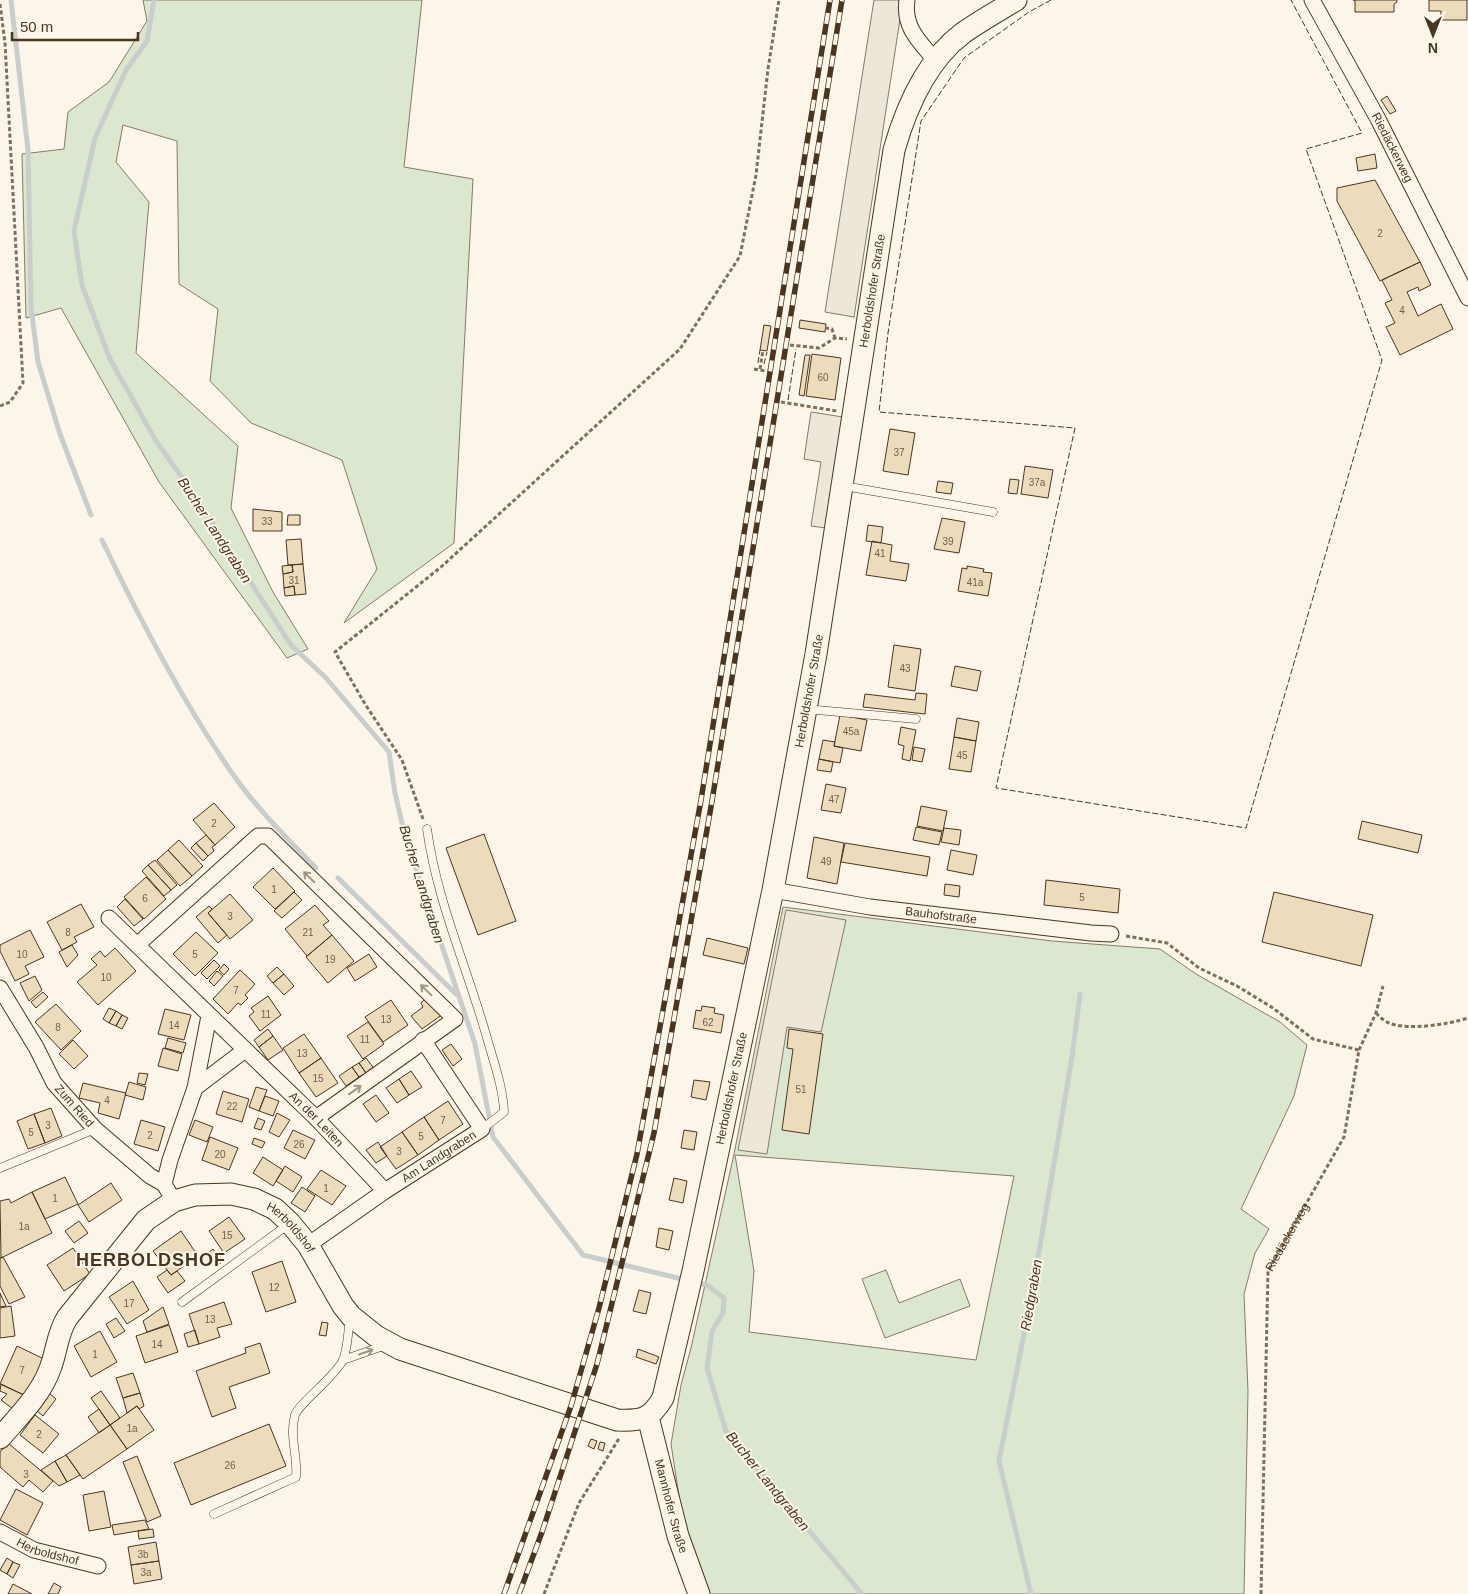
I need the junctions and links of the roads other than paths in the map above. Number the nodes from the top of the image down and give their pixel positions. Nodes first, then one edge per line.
1 (907, 0) edge
2 (1016, 0) edge
3 (1312, 0) edge
4 (935, 60) junction
5 (1468, 298) edge
6 (842, 486) junction
7 (993, 512) dead end
8 (806, 709) junction
9 (916, 719) dead end
10 (428, 829) road end
11 (773, 890) junction
12 (109, 918) dead end
13 (1111, 934) road end
14 (138, 945) junction
15 (0, 988) edge
16 (209, 1016) junction
17 (423, 1040) junction
18 (245, 1050) junction
19 (195, 1088) junction
20 (316, 1118) junction
21 (95, 1129) junction
22 (482, 1129) junction
23 (0, 1168) edge
24 (385, 1191) junction
25 (169, 1192) junction
26 (290, 1223) junction
27 (308, 1244) junction
28 (182, 1302) dead end
29 (351, 1316) junction
30 (389, 1344) junction
31 (343, 1360) junction
32 (638, 1419) junction
33 (0, 1438) edge
34 (214, 1514) dead end
35 (0, 1532) edge
36 (98, 1566) dead end
37 (699, 1594) edge

1 - 4 street
2 - 4 street, Herboldshofer Straße
3 - 5 street, Riedäckerweg
4 - 6 street, Herboldshofer Straße
6 - 7 lane
6 - 8 street, Herboldshofer Straße
8 - 9 lane
8 - 11 street, Herboldshofer Straße
10 - 22 lane
11 - 13 street, Bauhofstraße
11 - 32 street, Herboldshofer Straße
12 - 14 street, An der Leiten
14 - 16 street, An der Leiten
17 -> 14 street
15 - 21 street, Zum Ried
16 - 18 street, An der Leiten
16 - 19 street
20 -> 17 street
17 - 22 street, Am Landgraben
18 - 19 street
18 - 20 street, An der Leiten
19 - 25 street
20 - 24 street, An der Leiten
21 - 23 lane
21 - 25 street, Zum Ried
22 - 24 street, Am Landgraben
24 - 27 street, Am Landgraben
25 - 26 street, Herboldshof
25 - 33 street, Herboldshof
26 - 27 street, Herboldshof
26 - 28 lane
27 - 29 street, Herboldshof
29 - 30 street, Herboldshof
29 - 31 lane
31 -> 30 lane
30 - 32 street, Herboldshof
31 - 34 lane
32 - 37 street, Mannhofer Straße
35 - 36 street, Herboldshof

